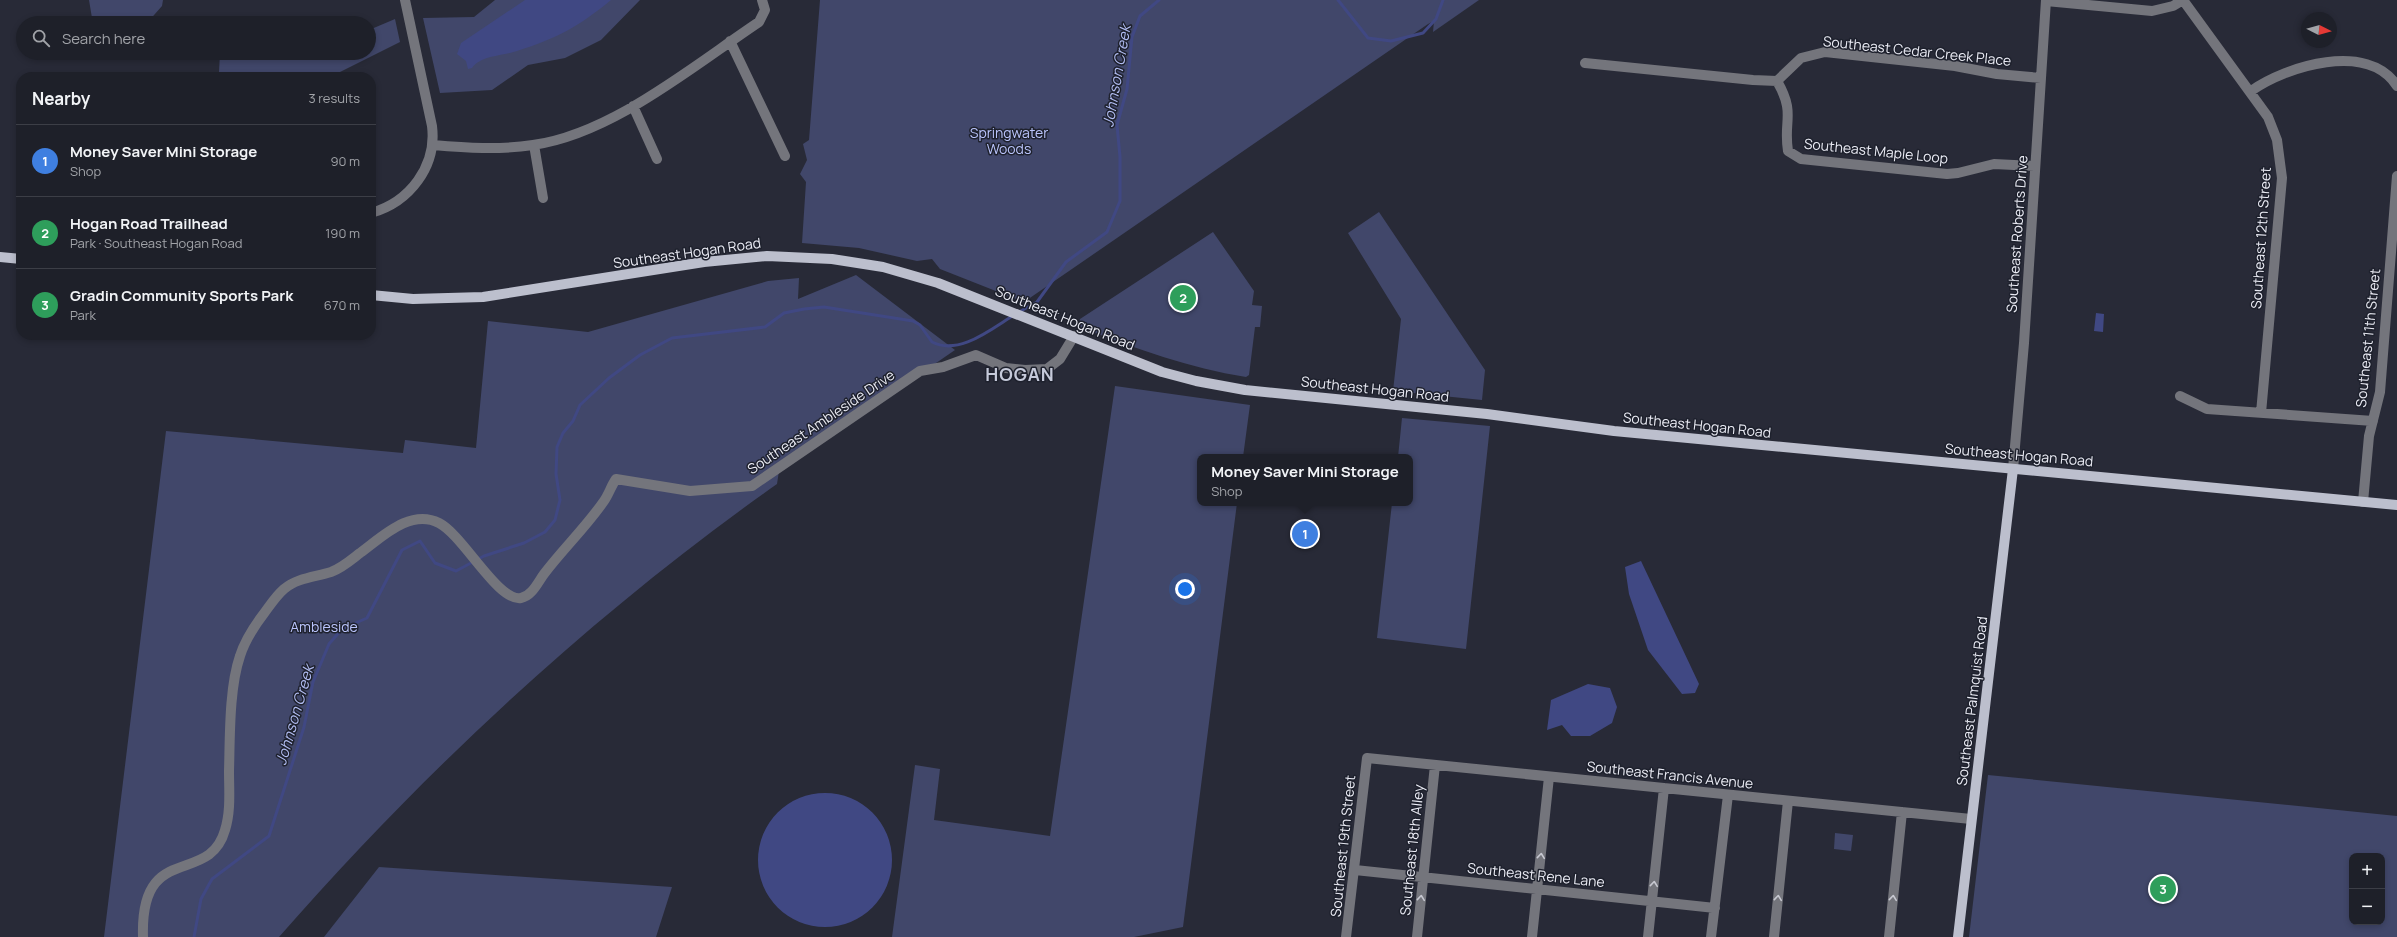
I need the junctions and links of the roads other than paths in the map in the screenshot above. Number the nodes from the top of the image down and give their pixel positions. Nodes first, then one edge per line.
1 (405, 0) edge
2 (762, 0) edge
3 (2046, 0) edge
4 (2183, 0) edge
5 (730, 41) junction
6 (1585, 63) dead end
7 (2041, 78) junction
8 (1777, 81) junction
9 (2395, 83) edge
10 (2251, 91) junction
11 (633, 106) junction
12 (433, 145) junction
13 (534, 145) junction
14 (785, 156) dead end
15 (656, 159) dead end
16 (2035, 166) junction
17 (2397, 176) edge
18 (543, 198) dead end
19 (376, 211) edge
20 (0, 257) edge
21 (16, 259) edge
22 (376, 295) edge
23 (1074, 336) junction
24 (2180, 396) dead end
25 (2261, 413) junction
26 (2373, 421) junction
27 (2013, 469) junction
28 (2363, 502) junction
29 (2397, 505) edge
30 (1367, 758) joint
31 (1435, 765) junction
32 (1549, 777) junction
33 (1664, 788) junction
34 (1728, 795) junction
35 (1788, 801) junction
36 (1902, 812) junction
37 (1971, 819) junction
38 (1355, 870) junction
39 (1424, 877) junction
40 (1538, 889) junction
41 (1652, 901) junction
42 (1715, 908) junction
43 (143, 937) edge
44 (1346, 937) edge
45 (1417, 937) edge
46 (1532, 937) edge
47 (1648, 937) edge
48 (1711, 937) edge
49 (1774, 937) edge
50 (1889, 937) edge
51 (1958, 937) edge

1 - 12 street
2 - 5 street
3 - 4 street
3 - 7 street, Southeast Roberts Drive
4 - 10 street, Southeast 12th Street
5 - 11 street
5 - 14 street
6 - 8 street
7 - 8 street, Southeast Cedar Creek Place
7 - 16 street, Southeast Roberts Drive
8 - 16 street, Southeast Maple Loop
9 - 10 street
10 - 25 street, Southeast 12th Street
11 - 13 street
11 - 15 street
12 - 13 street
12 - 19 street
13 - 18 street
16 - 27 street, Southeast Roberts Drive
17 - 26 street, Southeast 11th Street
20 - 21 main road
22 - 23 main road, Southeast Hogan Road
23 - 27 main road, Southeast Hogan Road
23 - 43 street, Southeast Ambleside Drive
24 - 25 street
25 - 26 street
26 - 28 street, Southeast 11th Street
27 - 28 main road, Southeast Hogan Road
27 - 37 main road, Southeast Palmquist Road
28 - 29 main road, Southeast Hogan Road
30 - 31 street, Southeast Francis Avenue
30 - 38 street, Southeast 19th Street
31 - 32 street, Southeast Francis Avenue
31 - 39 street, Southeast 18th Alley
32 - 33 street, Southeast Francis Avenue
40 -> 32 street
33 - 34 street, Southeast Francis Avenue
41 -> 33 street
34 - 35 street, Southeast Francis Avenue
34 - 42 street
35 - 36 street, Southeast Francis Avenue
49 -> 35 street
36 - 37 street, Southeast Francis Avenue
50 -> 36 street
37 - 51 main road, Southeast Palmquist Road
38 - 39 street, Southeast Rene Lane
38 - 44 street, Southeast 19th Street
39 - 40 street, Southeast Rene Lane
45 -> 39 street, Southeast 18th Alley
40 - 41 street, Southeast Rene Lane
40 - 46 street
41 - 42 street, Southeast Rene Lane
41 - 47 street
42 - 48 street

